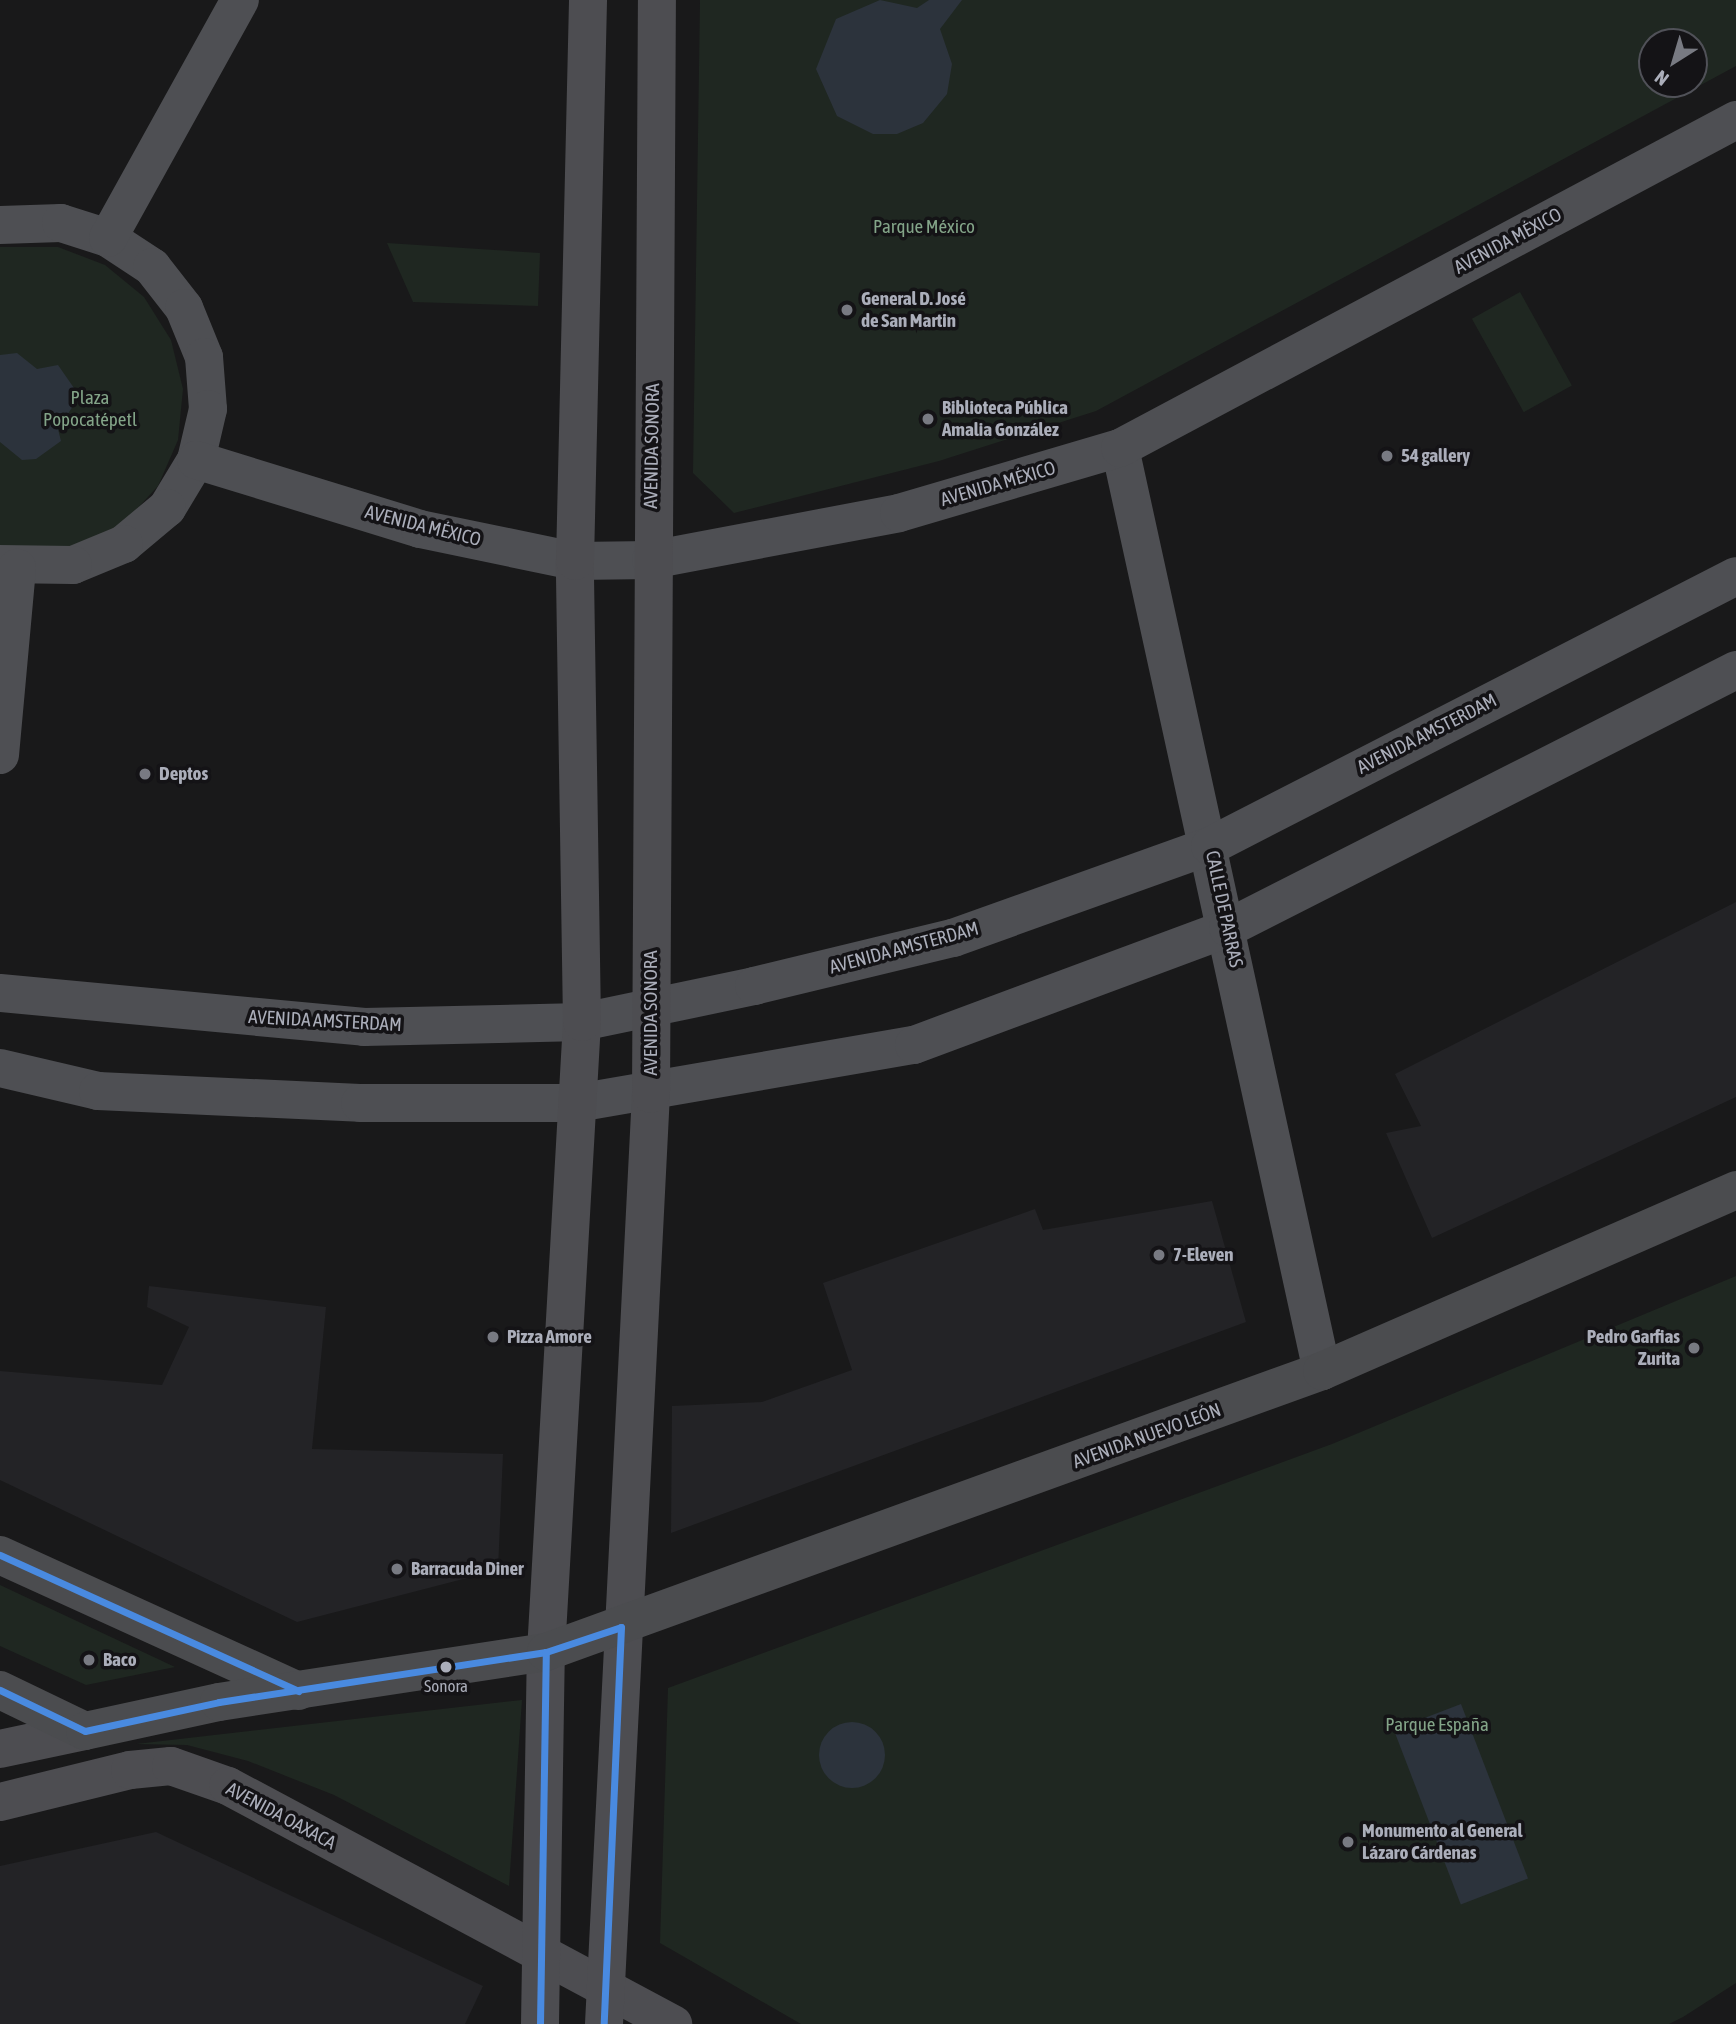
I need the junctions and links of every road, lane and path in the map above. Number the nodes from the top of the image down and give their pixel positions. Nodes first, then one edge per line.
1 (240, 0) edge
2 (588, 0) edge
3 (657, 0) edge
4 (1736, 120) edge
5 (0, 225) edge
6 (108, 238) junction
7 (1120, 448) junction
8 (196, 460) junction
9 (651, 560) junction
10 (575, 561) junction
11 (9, 566) edge
12 (1736, 576) edge
13 (1736, 670) edge
14 (0, 754) edge
15 (1210, 846) junction
16 (1228, 928) junction
17 (0, 993) edge
18 (652, 1007) junction
19 (582, 1022) junction
20 (0, 1068) edge
21 (651, 1094) junction
22 (577, 1103) junction
23 (1736, 1190) edge
24 (1322, 1371) junction
25 (0, 1555) edge
26 (621, 1626) junction
27 (546, 1652) junction
28 (0, 1690) edge
29 (298, 1691) junction
30 (85, 1731) junction
31 (0, 1749) edge
32 (0, 1802) edge
33 (540, 1957) junction
34 (604, 2008) edge
35 (540, 2024) edge
36 (673, 2024) edge

1 - 6 street
2 - 10 main road
3 - 9 main road, AVENIDA SONORA
4 - 7 street, AVENIDA MÉXICO
5 - 6 street
6 - 8 street
7 - 9 street, AVENIDA MÉXICO
7 - 15 street, CALLE DE PARRAS
8 - 10 street, AVENIDA MÉXICO
8 - 11 street
9 - 10 street, AVENIDA MÉXICO
9 - 18 main road, AVENIDA SONORA
10 - 19 main road
11 - 14 street
12 - 15 street, AVENIDA AMSTERDAM
13 - 16 street
15 - 16 street, CALLE DE PARRAS
15 - 18 street, AVENIDA AMSTERDAM
16 - 21 street
16 - 24 street, CALLE DE PARRAS
17 - 19 street, AVENIDA AMSTERDAM
18 - 19 street, AVENIDA AMSTERDAM
18 - 21 main road, AVENIDA SONORA
19 - 22 main road
20 - 22 street
21 - 22 street
21 - 26 main road, AVENIDA SONORA
22 - 27 main road
23 - 24 main road, AVENIDA NUEVO LEÓN
24 - 26 main road, AVENIDA NUEVO LEÓN
25 - 29 main road
26 - 27 main road, AVENIDA NUEVO LEÓN
26 - 34 main road, AVENIDA SONORA
27 - 29 main road
27 - 33 main road
28 - 30 main road
29 - 30 main road
30 - 31 main road
32 - 33 main road, AVENIDA OAXACA
33 - 34 main road, AVENIDA OAXACA
33 - 35 main road
34 - 36 main road, AVENIDA OAXACA

